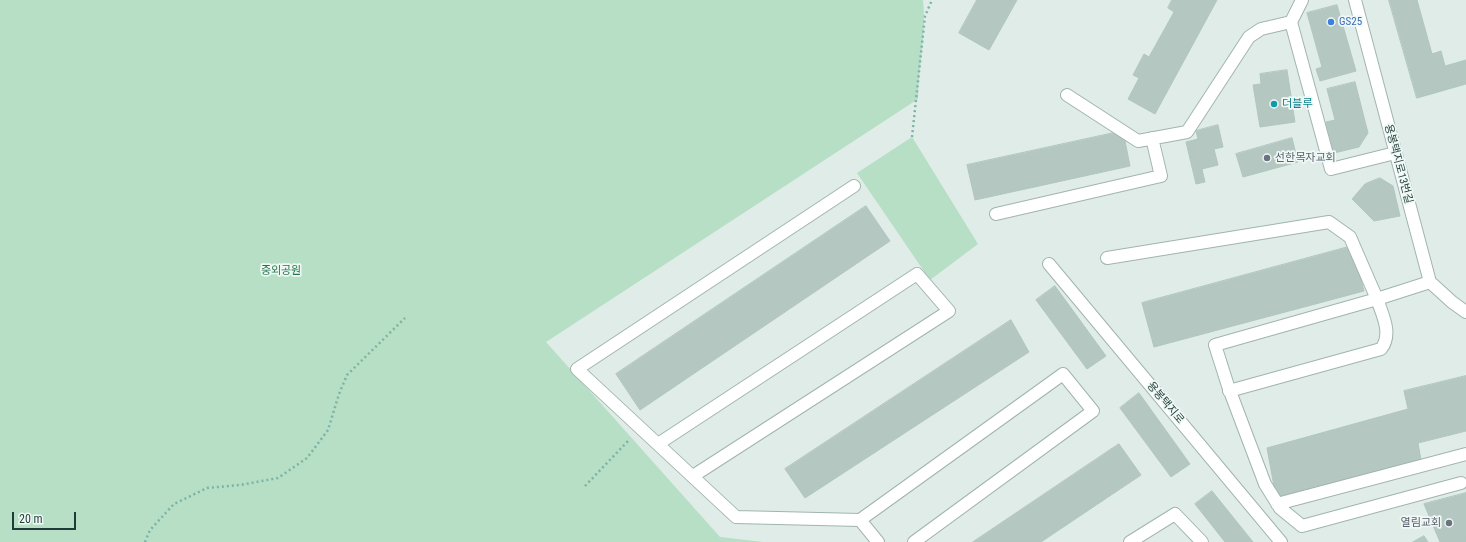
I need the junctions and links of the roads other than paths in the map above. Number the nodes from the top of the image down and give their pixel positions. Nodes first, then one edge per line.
1 (1302, 0) edge
2 (1355, 0) edge
3 (1291, 22) junction
4 (1067, 95) dead end
5 (1152, 138) junction
6 (1395, 153) junction
7 (854, 186) dead end
8 (996, 214) dead end
9 (1107, 258) dead end
10 (1049, 264) dead end
11 (1430, 282) junction
12 (1377, 299) junction
13 (1466, 312) edge
14 (1229, 391) junction
15 (658, 444) junction
16 (1466, 454) edge
17 (693, 476) junction
18 (1461, 483) dead end
19 (1277, 504) junction
20 (860, 520) junction
21 (878, 542) edge
22 (914, 542) edge
23 (1130, 542) edge
24 (1202, 542) edge
25 (1281, 542) edge

1 - 3 street
2 - 6 street, 용봉택지로13번길
3 - 5 street
3 - 6 street
4 - 5 street
5 - 8 street
6 - 11 street, 용봉택지로13번길
7 - 15 street
9 - 12 street
10 - 25 street, 용봉택지로
11 - 12 street
11 - 13 street
12 - 14 street
12 - 14 street
14 - 19 street
15 - 17 street
15 - 17 street
16 - 19 street
17 - 20 street
18 - 19 street
20 - 21 street
20 - 22 street
23 - 24 street

